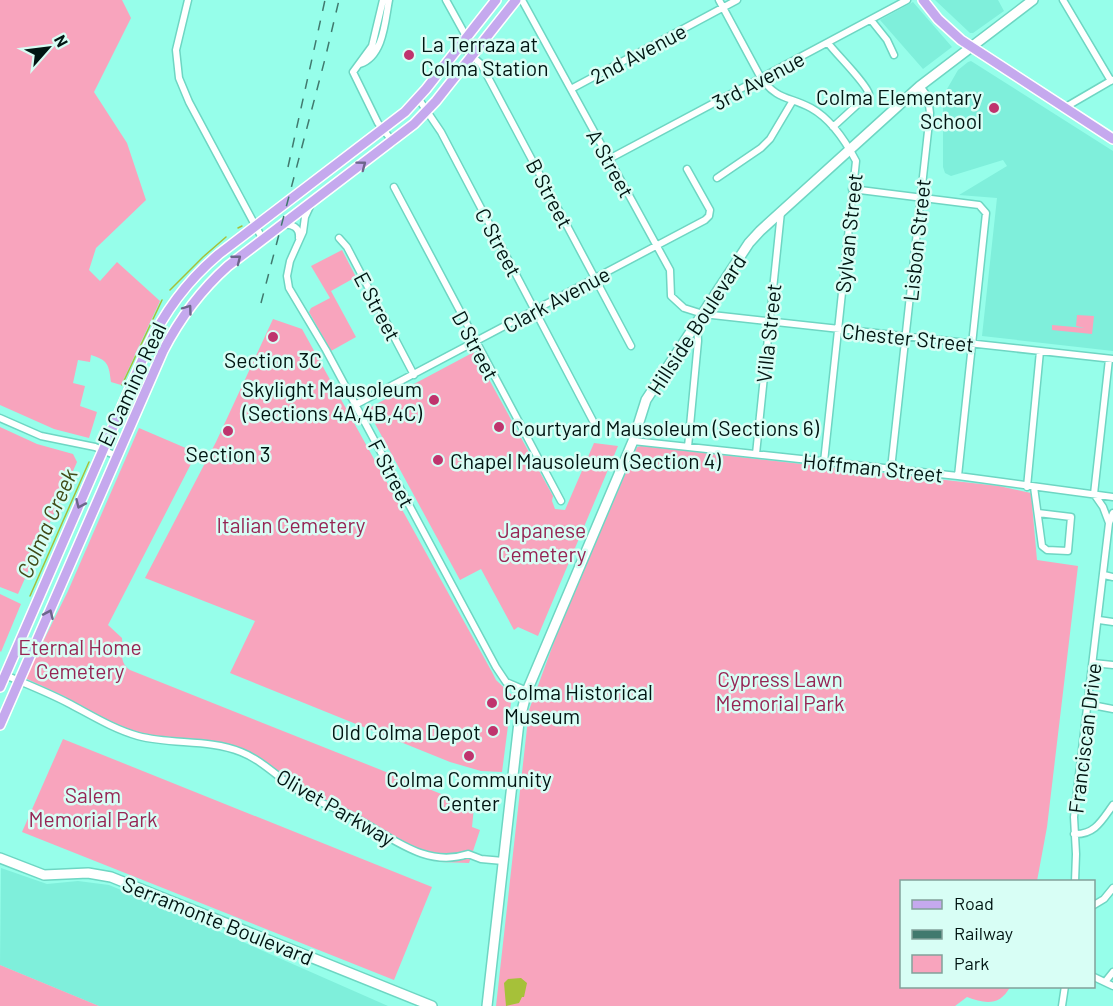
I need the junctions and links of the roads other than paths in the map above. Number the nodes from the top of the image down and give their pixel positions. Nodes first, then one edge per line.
1 (188, 0) edge
2 (383, 0) edge
3 (389, 0) edge
4 (446, 0) edge
5 (496, 0) edge
6 (516, 0) edge
7 (522, 0) edge
8 (719, 0) edge
9 (737, 0) edge
10 (907, 0) edge
11 (923, 0) edge
12 (1034, 0) edge
13 (1063, 0) edge
14 (723, 8) junction
15 (871, 20) junction
16 (466, 38) junction
17 (828, 43) junction
18 (460, 46) junction
19 (970, 46) junction
20 (894, 55) dead end
21 (472, 56) junction
22 (360, 63) junction
23 (761, 78) junction
24 (1112, 81) edge
25 (920, 86) junction
26 (571, 89) junction
27 (418, 98) junction
28 (792, 102) junction
29 (1064, 108) junction
30 (428, 110) junction
31 (833, 127) junction
32 (383, 130) junction
33 (1113, 139) edge
34 (393, 142) junction
35 (850, 149) junction
36 (609, 159) junction
37 (687, 169) dead end
38 (717, 178) dead end
39 (394, 188) dead end
40 (852, 189) junction
41 (921, 197) junction
42 (311, 203) junction
43 (781, 212) junction
44 (283, 225) junction
45 (255, 226) junction
46 (339, 238) dead end
47 (263, 240) junction
48 (299, 241) junction
49 (657, 246) junction
50 (595, 278) junction
51 (535, 310) junction
52 (700, 318) junction
53 (770, 322) junction
54 (838, 329) junction
55 (906, 337) junction
56 (475, 342) junction
57 (973, 344) junction
58 (631, 346) dead end
59 (1040, 351) junction
60 (1111, 359) edge
61 (414, 375) junction
62 (355, 405) junction
63 (0, 418) edge
64 (593, 421) dead end
65 (633, 441) junction
66 (688, 447) junction
67 (103, 450) junction
68 (756, 454) junction
69 (117, 456) junction
70 (824, 462) junction
71 (891, 469) junction
72 (958, 476) junction
73 (1026, 486) junction
74 (1034, 487) junction
75 (1095, 494) junction
76 (1113, 496) edge
77 (561, 501) dead end
78 (1038, 513) junction
79 (1113, 513) edge
80 (1109, 523) junction
81 (1104, 575) junction
82 (1113, 577) edge
83 (1099, 620) junction
84 (1113, 622) edge
85 (1093, 663) junction
86 (1113, 665) edge
87 (5, 675) junction
88 (19, 681) junction
89 (0, 687) edge
90 (527, 691) junction
91 (1087, 704) junction
92 (1113, 710) edge
93 (0, 725) edge
94 (1113, 805) edge
95 (1074, 834) junction
96 (0, 858) edge
97 (503, 861) junction
98 (1075, 880) edge
99 (1113, 888) edge
100 (1095, 904) edge
101 (1113, 972) edge
102 (1095, 977) edge
103 (1105, 982) junction
104 (1113, 986) edge
105 (1065, 988) edge
106 (432, 1006) edge
107 (487, 1006) edge
108 (1062, 1006) edge

1 - 45 street
2 - 22 street
3 - 22 street
4 - 16 street
5 - 16 main road, El Camino Real
6 - 21 main road, El Camino Real
7 - 26 street, A Street
8 - 14 street
9 - 14 street, 2nd Avenue
10 - 15 street, 3rd Avenue
11 - 19 main road
12 - 19 main road, Hillside Boulevard
13 - 24 street
14 - 23 street
14 - 26 street, 2nd Avenue
15 - 17 street, 3rd Avenue
15 - 20 street
16 - 18 main road, El Camino Real
17 - 23 street, 3rd Avenue
17 - 31 street
18 - 21 street, B Street
18 - 27 main road, El Camino Real
19 - 25 main road, Hillside Boulevard
19 - 29 main road
21 - 30 main road, El Camino Real
21 - 50 street, B Street
22 - 32 street
23 - 28 street
23 - 36 street, 3rd Avenue
24 - 29 street
25 - 35 main road, Hillside Boulevard
25 - 41 street, Lisbon Street
26 - 36 street, A Street
27 - 30 street, C Street
27 - 32 main road, El Camino Real
28 - 31 street
28 - 38 street
29 - 33 main road
30 - 34 main road, El Camino Real
30 - 51 street, C Street
31 - 35 street
32 - 34 street
32 - 45 main road, El Camino Real
42 -> 34 main road, El Camino Real
35 - 40 street, Sylvan Street
35 - 43 main road, Hillside Boulevard
36 - 49 street, A Street
37 - 49 street, Clark Avenue
39 - 56 street, D Street
40 - 41 street
40 - 54 street, Sylvan Street
41 - 55 street, Lisbon Street
41 - 57 street
42 - 44 main road, El Camino Real
42 - 48 street, F Street
43 - 52 main road, Hillside Boulevard
43 - 53 street, Villa Street
44 - 47 main road, El Camino Real
44 - 48 street
45 - 47 street
45 - 67 main road, El Camino Real
46 - 61 street, E Street
69 -> 47 main road, El Camino Real
48 - 62 street, F Street
49 - 50 street, Clark Avenue
49 - 52 street, A Street
50 - 51 street, Clark Avenue
50 - 58 street, B Street
51 - 56 street, Clark Avenue
51 - 64 street, C Street
52 - 53 street, Chester Street
52 - 65 main road, Hillside Boulevard
52 - 66 street
53 - 54 street, Chester Street
53 - 68 street, Villa Street
54 - 55 street, Chester Street
54 - 70 street, Sylvan Street
55 - 57 street, Chester Street
55 - 71 street, Lisbon Street
56 - 61 street, Clark Avenue
56 - 77 street, D Street
57 - 59 street, Chester Street
57 - 72 street
59 - 60 street, Chester Street
59 - 73 street
60 - 75 street
61 - 62 street, Clark Avenue
62 - 90 street, F Street
63 - 67 street
65 - 66 street, Hoffman Street
65 - 90 main road, Hillside Boulevard
66 - 68 street, Hoffman Street
67 - 69 street
67 -> 87 main road, El Camino Real
68 - 70 street, Hoffman Street
88 -> 69 main road, El Camino Real
70 - 71 street, Hoffman Street
71 - 72 street, Hoffman Street
72 - 73 street, Hoffman Street
73 - 74 street, Hoffman Street
74 - 75 street, Hoffman Street
74 - 78 street
75 - 76 street, Hoffman Street
75 - 80 street
78 - 78 street
79 - 80 street, Franciscan Drive
80 - 81 street, Franciscan Drive
81 - 82 street
81 - 83 street, Franciscan Drive
83 - 84 street
83 - 85 street, Franciscan Drive
85 - 86 street
85 - 91 street, Franciscan Drive
87 - 88 street, Olivet Parkway
87 - 89 main road, El Camino Real
88 - 93 main road, El Camino Real
88 - 97 street, Olivet Parkway
90 - 97 main road, Hillside Boulevard
91 - 92 street
91 - 95 street, Franciscan Drive
94 - 95 street
95 - 98 street, Franciscan Drive
96 - 106 main road, Serramonte Boulevard
97 - 107 main road, Hillside Boulevard
99 - 100 street
101 - 103 street
102 - 103 street
103 - 104 street
105 - 108 street

